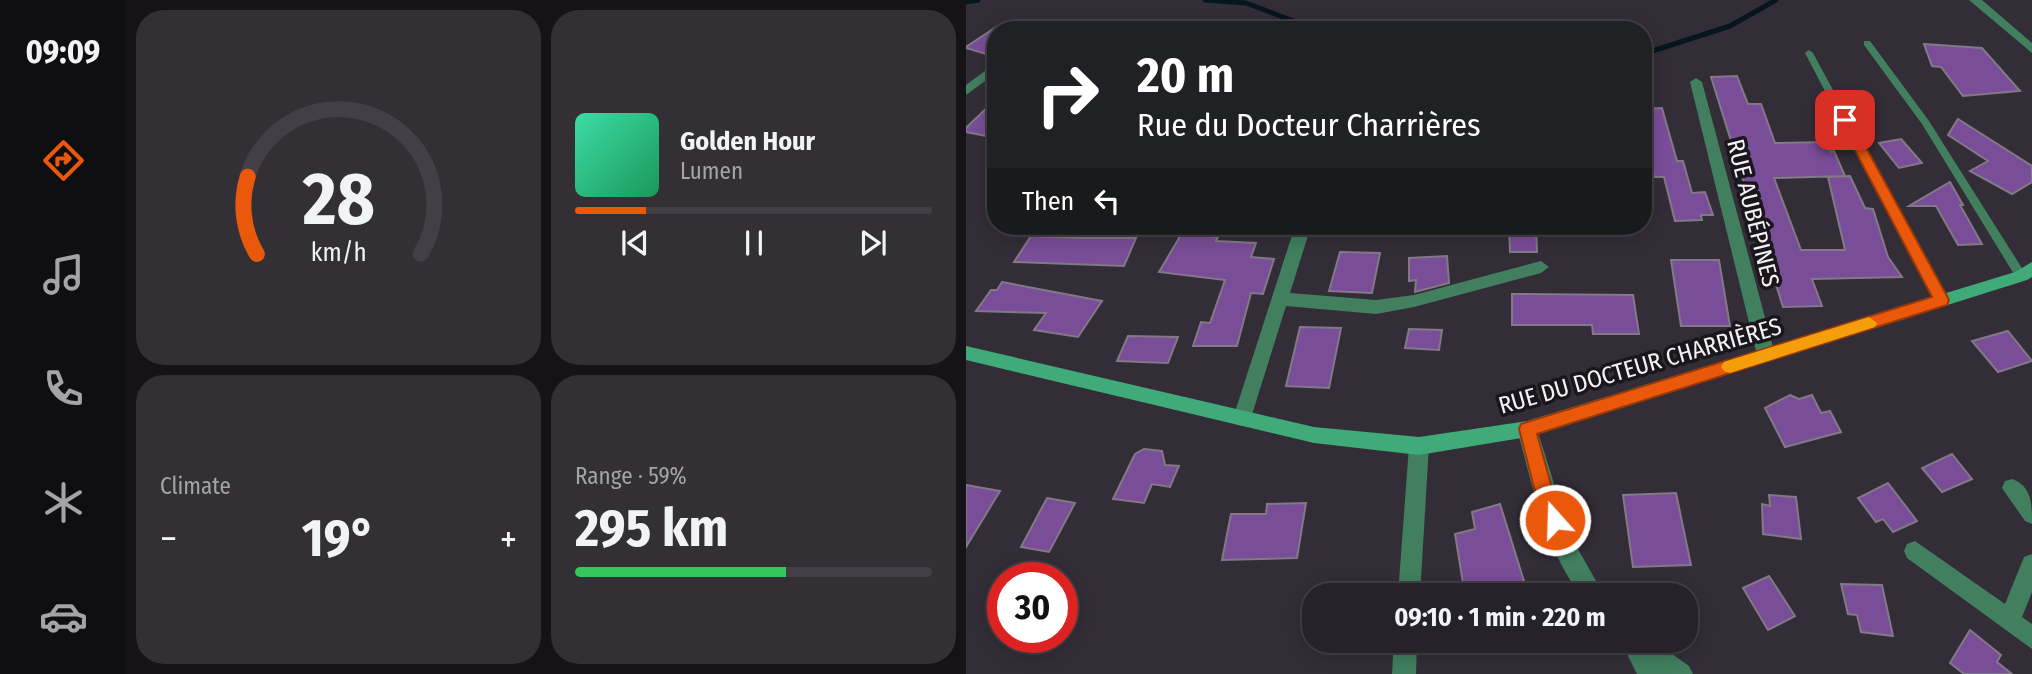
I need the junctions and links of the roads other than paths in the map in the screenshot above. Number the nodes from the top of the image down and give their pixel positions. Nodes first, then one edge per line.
1 (1975, 0) edge
2 (1867, 43) dead end
3 (2032, 50) edge
4 (1809, 53) dead end
5 (987, 74) edge
6 (1696, 82) dead end
7 (966, 91) edge
8 (1300, 235) edge
9 (1541, 267) dead end
10 (2027, 272) edge
11 (1279, 299) junction
12 (1941, 300) junction
13 (966, 354) edge
14 (1766, 355) junction
15 (1242, 418) junction
16 (1527, 429) junction
17 (1419, 446) junction
18 (2012, 488) dead end
19 (2032, 514) edge
20 (1916, 551) dead end
21 (2032, 565) edge
22 (1410, 583) edge
23 (1583, 583) edge
24 (2009, 621) junction
25 (2032, 638) edge
26 (1405, 653) edge
27 (1638, 653) edge
28 (1650, 653) edge
29 (1404, 674) edge
30 (1650, 674) edge
31 (1681, 674) edge

1 - 3 street
2 - 10 lane
4 - 12 lane
5 - 7 street
6 - 14 street, RUE AUBÉPINES
8 - 11 street
9 - 11 street
10 - 12 street, RUE DU DOCTEUR CHARRIÈRES
11 - 15 street
12 - 14 street, RUE DU DOCTEUR CHARRIÈRES
13 - 15 street, RUE DU DOCTEUR CHARRIÈRES
14 - 16 street, RUE DU DOCTEUR CHARRIÈRES
15 - 17 street, RUE DU DOCTEUR CHARRIÈRES
16 - 17 street, RUE DU DOCTEUR CHARRIÈRES
16 - 23 street
17 - 22 street
18 - 19 street
20 - 24 street
21 - 24 street
24 - 25 street
26 - 29 street
27 - 30 street
28 - 31 street

